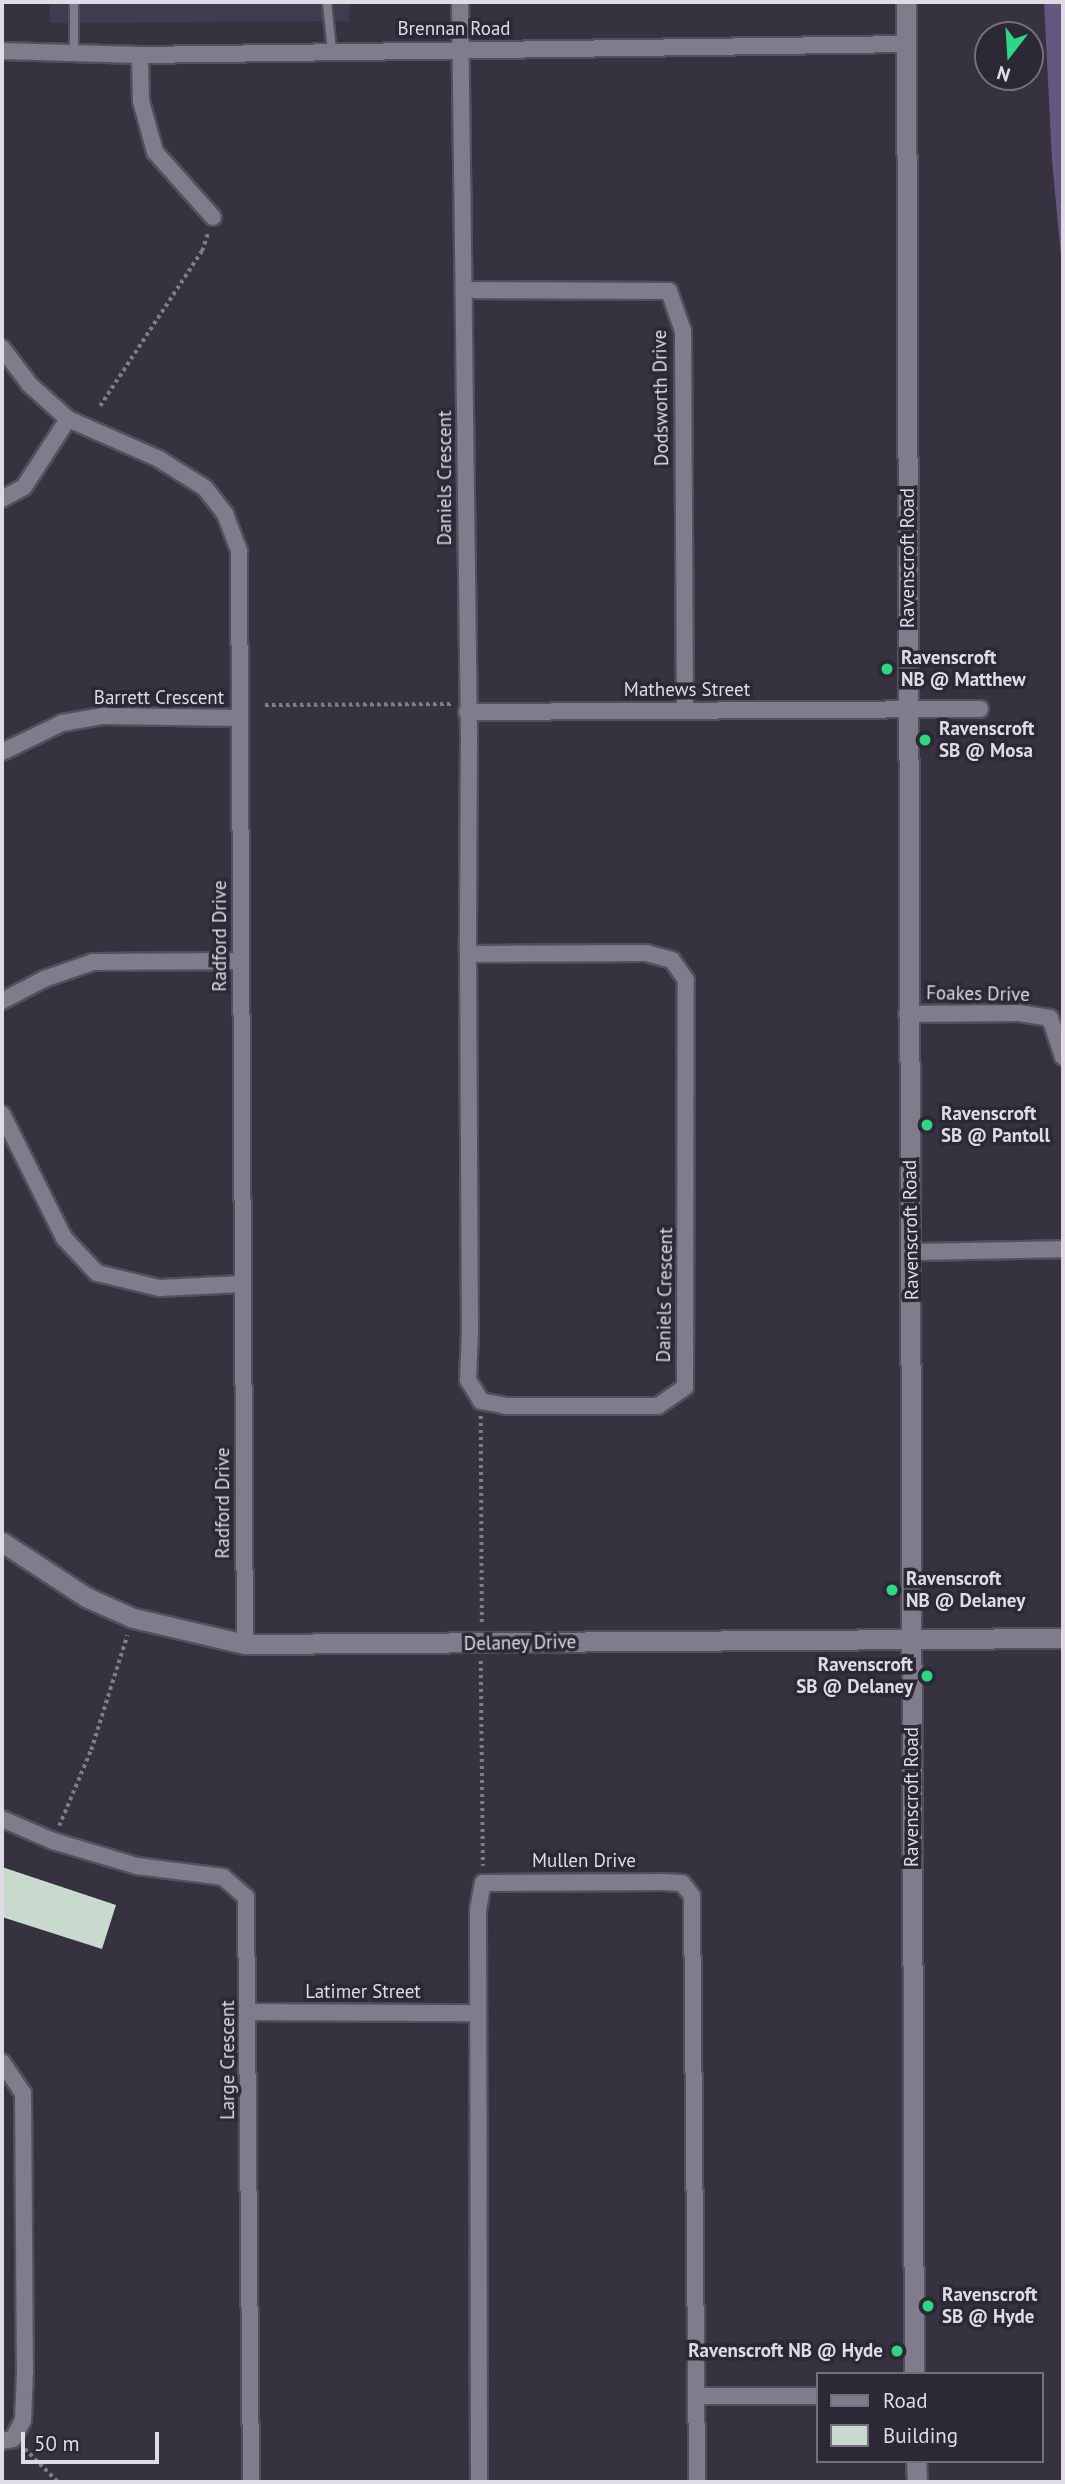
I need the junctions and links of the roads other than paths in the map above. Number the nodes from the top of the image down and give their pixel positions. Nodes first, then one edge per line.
1 (74, 2) edge
2 (327, 2) edge
3 (460, 2) edge
4 (906, 2) edge
5 (907, 44) junction
6 (460, 50) junction
7 (2, 51) edge
8 (332, 51) junction
9 (74, 53) junction
10 (140, 55) junction
11 (213, 216) road end
12 (465, 290) junction
13 (2, 348) edge
14 (68, 419) junction
15 (2, 499) edge
16 (980, 709) dead end
17 (908, 710) junction
18 (685, 711) junction
19 (467, 712) junction
20 (239, 718) junction
21 (2, 752) edge
22 (468, 954) junction
23 (241, 961) junction
24 (2, 1001) edge
25 (907, 1014) junction
26 (1063, 1057) edge
27 (2, 1114) edge
28 (1063, 1249) edge
29 (912, 1252) junction
30 (243, 1284) junction
31 (2, 1542) edge
32 (1063, 1638) edge
33 (912, 1640) junction
34 (246, 1644) junction
35 (2, 1819) edge
36 (248, 2012) junction
37 (477, 2012) junction
38 (2, 2062) edge
39 (914, 2372) edge
40 (696, 2396) junction
41 (816, 2396) edge
42 (8, 2440) edge
43 (916, 2463) edge
44 (251, 2482) edge
45 (480, 2482) edge
46 (697, 2482) edge
47 (916, 2482) edge

1 - 9 lane
2 - 8 lane
3 - 6 street, Daniels Crescent
4 - 5 street, Ravenscroft Road
5 - 6 street, Brennan Road
5 - 17 street, Ravenscroft Road
6 - 8 street, Brennan Road
6 - 12 street, Daniels Crescent
7 - 9 street, Brennan Road
8 - 10 street, Brennan Road
9 - 10 street, Brennan Road
10 - 11 street
12 - 18 street, Dodsworth Drive
12 - 19 street, Daniels Crescent
13 - 14 street, Radford Drive
14 - 15 street
14 - 20 street, Radford Drive
16 - 17 street, Mathews Street
17 - 18 street, Mathews Street
17 - 25 street, Ravenscroft Road
18 - 19 street, Mathews Street
19 - 22 street, Daniels Crescent
20 - 21 street, Barrett Crescent
20 - 23 street, Radford Drive
22 - 22 street, Daniels Crescent
23 - 24 street
23 - 30 street, Radford Drive
25 - 26 street, Foakes Drive
25 - 29 street, Ravenscroft Road
27 - 30 street
28 - 29 street
29 - 33 street, Ravenscroft Road
30 - 34 street, Radford Drive
31 - 34 street, Delaney Drive
32 - 33 street, Delaney Drive
33 - 34 street, Delaney Drive
33 - 39 street, Ravenscroft Road
35 - 36 street, Large Crescent
36 - 37 street, Latimer Street
36 - 44 street, Large Crescent
37 - 40 street, Mullen Drive
37 - 45 street, Mullen Drive
38 - 42 street
40 - 41 street
40 - 46 street, Mullen Drive
43 - 47 street

